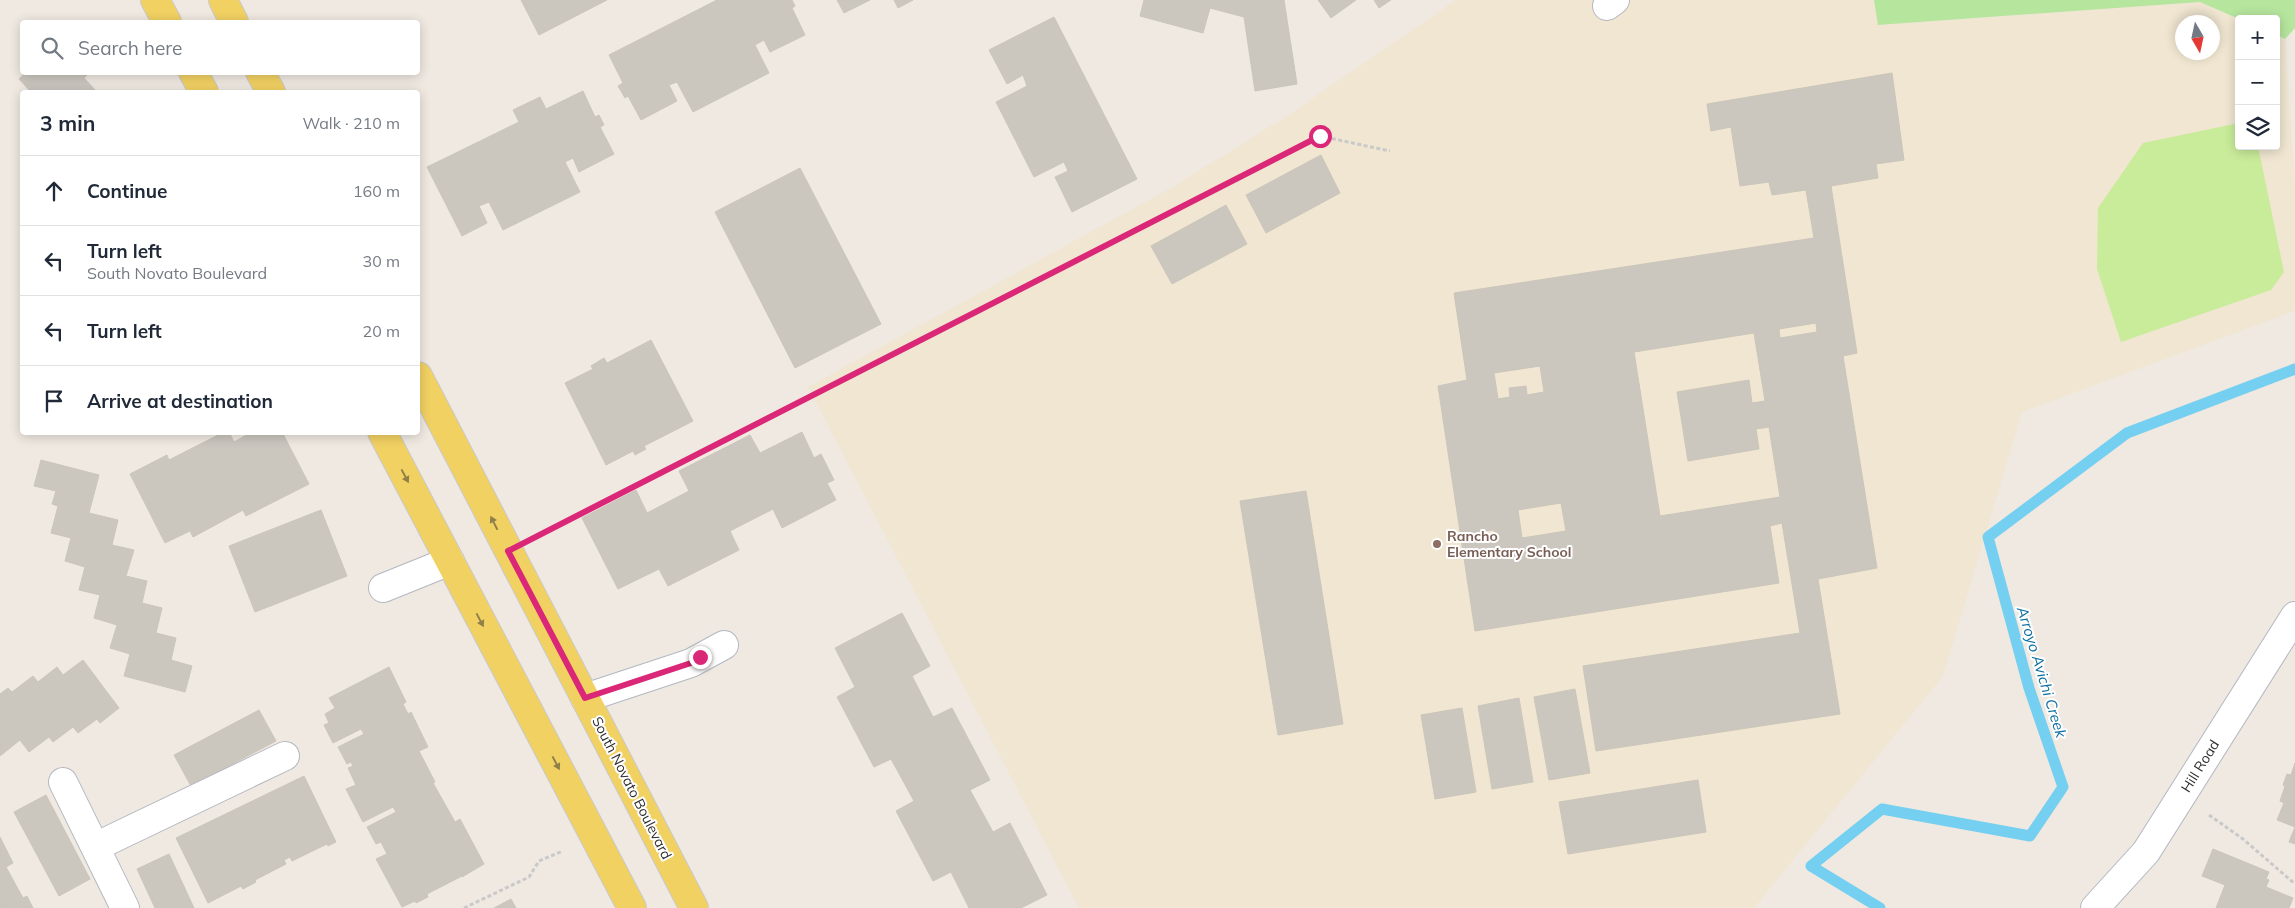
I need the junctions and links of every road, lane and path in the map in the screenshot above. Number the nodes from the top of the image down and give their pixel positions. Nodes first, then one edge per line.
1 (155, 0) edge
2 (223, 0) edge
3 (166, 20) edge
4 (233, 20) edge
5 (195, 75) edge
6 (262, 75) edge
7 (203, 90) edge
8 (270, 90) edge
9 (1390, 151) dead end
10 (420, 380) edge
11 (384, 435) edge
12 (508, 551) junction
13 (450, 561) junction
14 (383, 588) dead end
15 (2295, 616) edge
16 (724, 645) dead end
17 (585, 698) junction
18 (285, 756) dead end
19 (63, 782) dead end
20 (2175, 807) junction
21 (595, 838) junction
22 (94, 847) junction
23 (2295, 884) edge
24 (125, 908) edge
25 (464, 908) edge
26 (632, 908) edge
27 (694, 908) edge
28 (2095, 908) edge

1 - 3 main road
2 - 4 main road
5 - 7 main road
6 - 8 main road
9 - 12 path
12 -> 10 main road, South Novato Boulevard
11 -> 13 main road
12 - 17 main road, South Novato Boulevard
13 - 14 street
13 -> 21 main road
15 - 20 street, Hill Road
16 - 17 street
17 - 27 main road, South Novato Boulevard
18 - 22 street
19 - 22 street
20 - 23 path
20 - 28 street, Hill Road
21 - 25 path
21 - 26 main road
22 - 24 street

